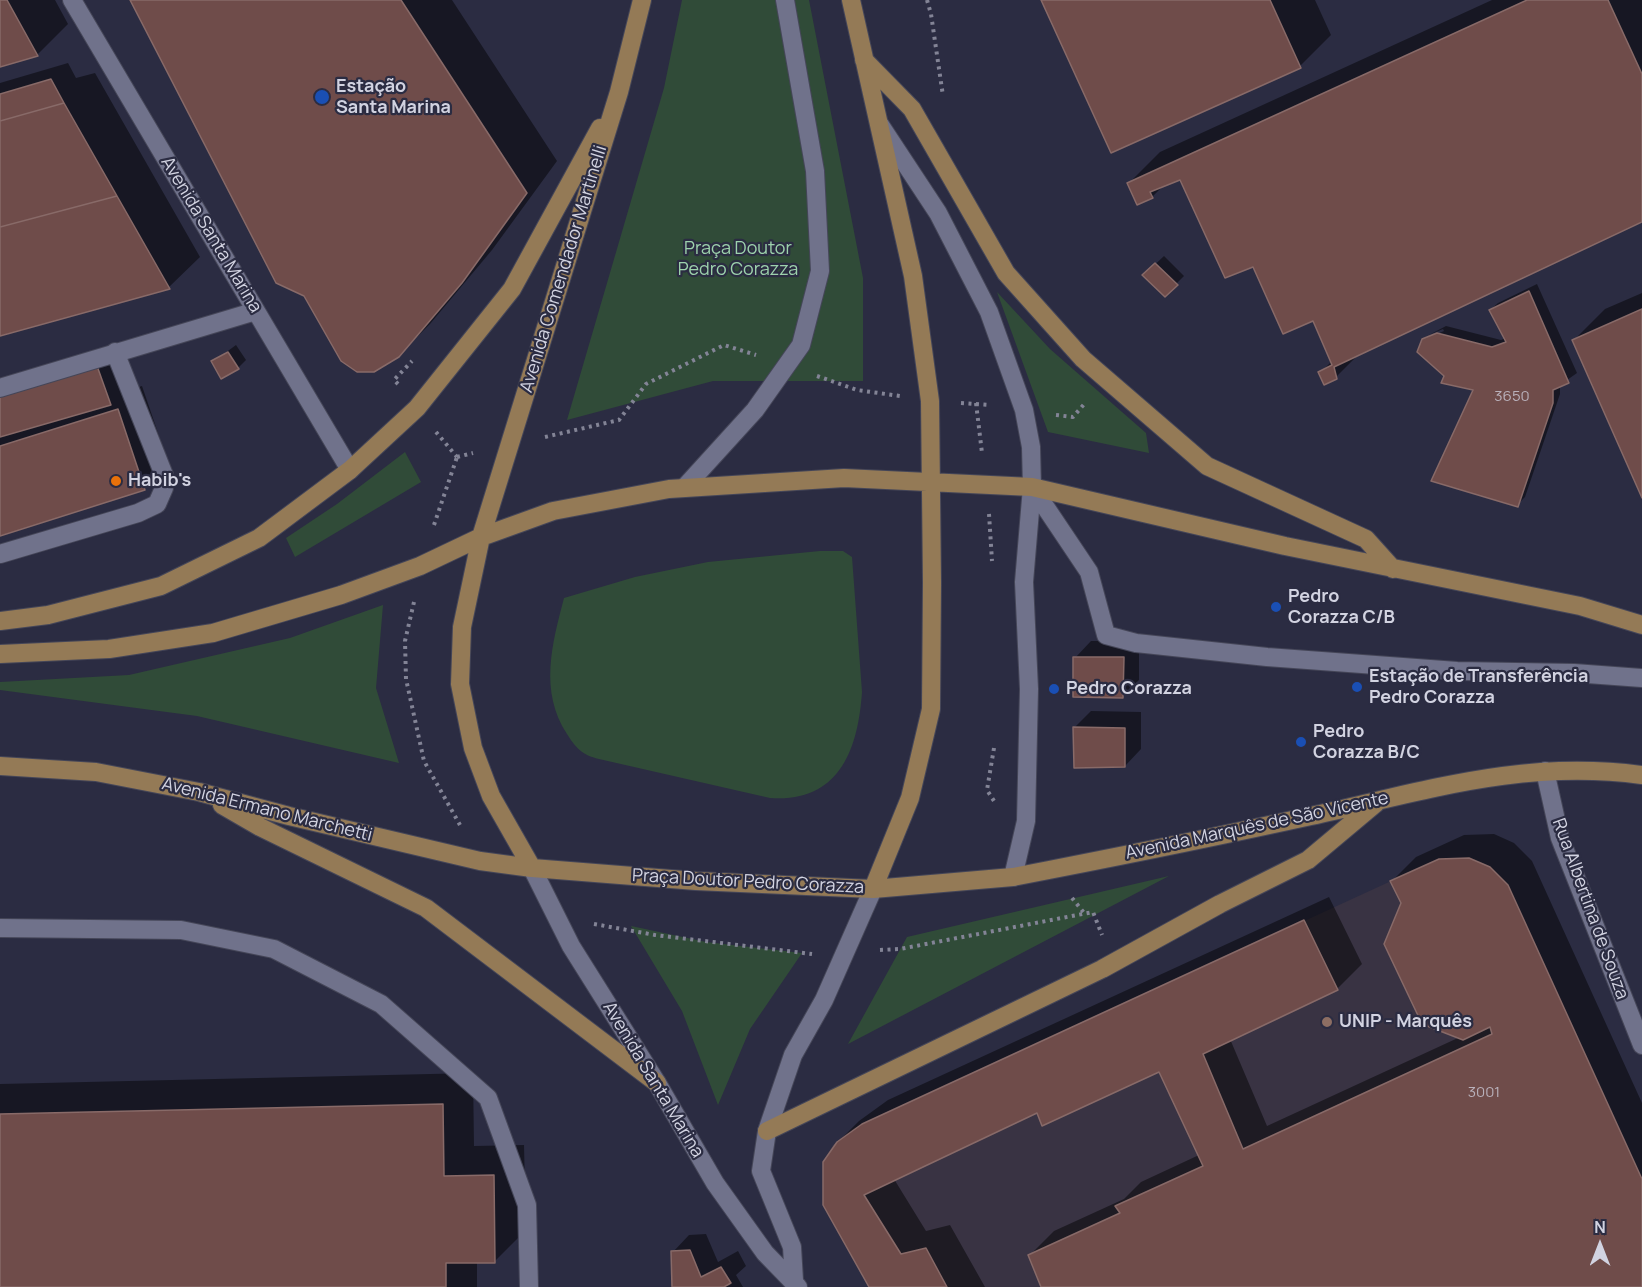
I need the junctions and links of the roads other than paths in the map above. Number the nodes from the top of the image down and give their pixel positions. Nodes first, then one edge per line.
1 (72, 0) edge
2 (642, 0) edge
3 (785, 0) edge
4 (851, 0) edge
5 (864, 59) junction
6 (619, 92) junction
7 (880, 124) junction
8 (256, 311) junction
9 (115, 352) junction
10 (0, 388) edge
11 (350, 470) junction
12 (931, 484) junction
13 (1032, 487) junction
14 (684, 488) junction
15 (482, 537) junction
16 (0, 554) edge
17 (1393, 568) junction
18 (0, 621) edge
19 (1642, 625) edge
20 (0, 654) edge
21 (1642, 678) edge
22 (0, 766) edge
23 (1545, 771) junction
24 (1642, 775) edge
25 (199, 792) junction
26 (1381, 798) junction
27 (532, 868) junction
28 (1013, 877) junction
29 (873, 889) junction
30 (0, 928) edge
31 (1642, 1045) edge
32 (657, 1083) junction
33 (767, 1131) junction
34 (796, 1283) edge
35 (529, 1287) edge

1 - 8 street, Avenida Santa Marina
2 - 6 main road, Avenida Comendador Martinelli
3 - 14 street
4 - 5 main road
5 - 7 main road
5 - 17 main road
6 - 11 main road
6 - 15 main road, Avenida Comendador Martinelli
7 - 12 main road
7 - 13 street
8 - 9 street
8 - 11 street, Avenida Santa Marina
9 - 10 street
9 - 16 street
11 - 18 main road
12 - 13 main road
12 - 14 main road
12 - 29 main road, Praça Doutor Pedro Corazza
13 - 17 main road
13 - 21 street
13 - 28 street
14 - 15 main road
15 - 20 main road
15 - 27 main road
17 - 19 main road
22 - 25 main road, Avenida Ermano Marchetti
23 - 24 main road, Avenida Marquês de São Vicente
23 - 26 main road, Avenida Marquês de São Vicente
23 - 31 street, Rua Albertina de Souza
25 - 27 main road, Avenida Ermano Marchetti
25 - 32 main road
26 - 28 main road, Avenida Marquês de São Vicente
26 - 33 main road
27 - 29 main road, Praça Doutor Pedro Corazza
27 - 32 street, Avenida Santa Marina
28 - 29 main road, Avenida Marquês de São Vicente
29 - 33 street, Avenida Santa Marina
30 - 35 street
32 - 34 street, Avenida Santa Marina
33 - 34 street, Avenida Santa Marina

